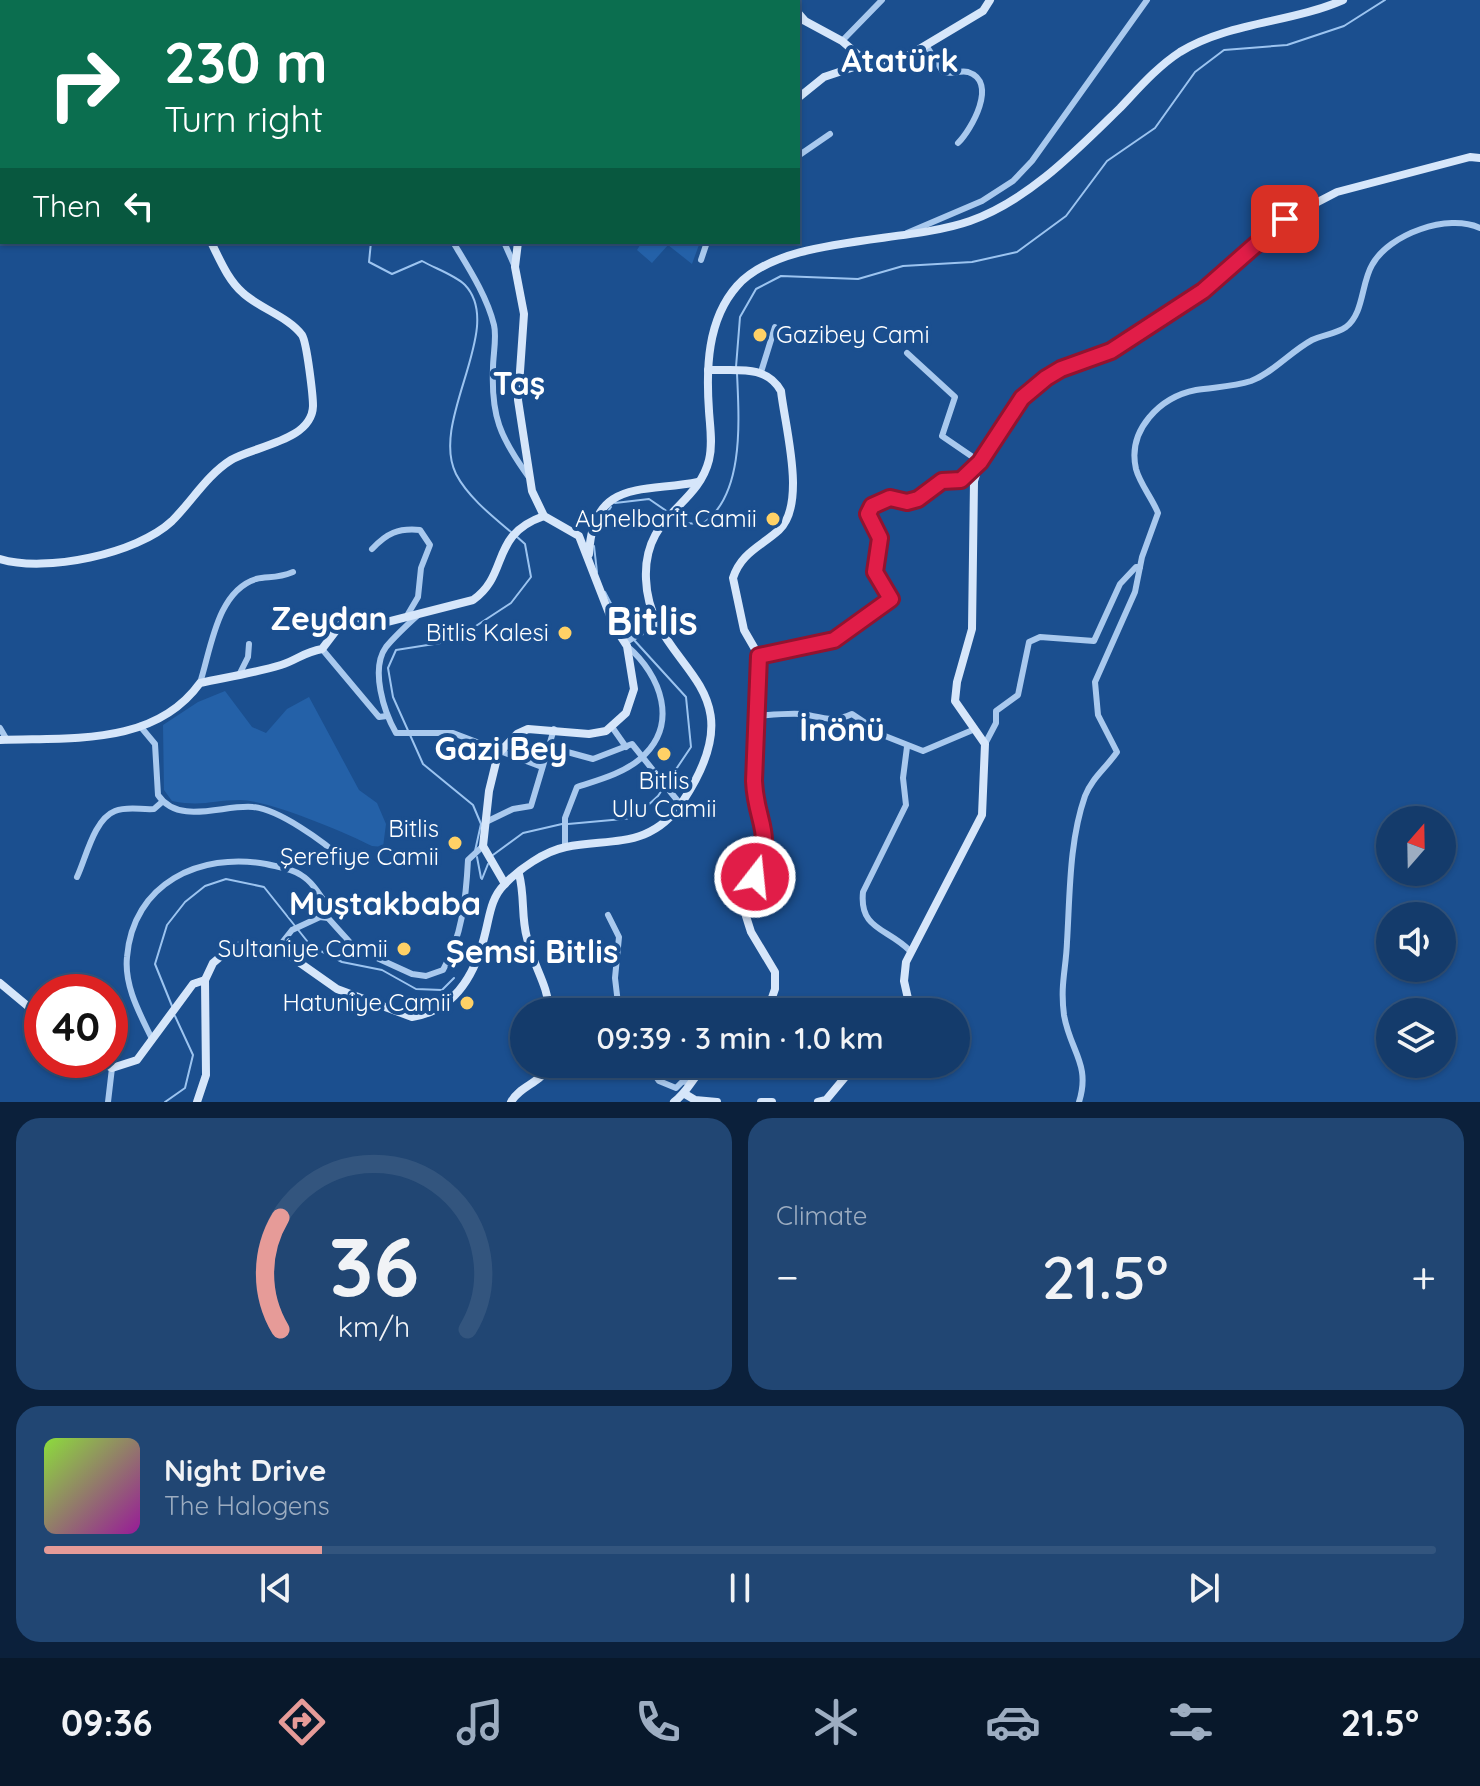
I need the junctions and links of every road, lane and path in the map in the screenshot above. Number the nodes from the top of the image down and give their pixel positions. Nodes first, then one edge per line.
1 (882, 0) edge
2 (990, 0) edge
3 (1147, 0) edge
4 (1343, 0) edge
5 (800, 15) edge
6 (842, 41) junction
7 (926, 45) junction
8 (870, 65) junction
9 (800, 96) edge
10 (830, 134) dead end
11 (958, 143) dead end
12 (800, 155) edge
13 (1480, 158) edge
14 (1480, 228) edge
15 (899, 237) junction
16 (212, 244) edge
17 (454, 244) edge
18 (505, 244) edge
19 (518, 244) edge
20 (706, 244) edge
21 (701, 260) dead end
22 (515, 267) junction
23 (775, 327) dead end
24 (907, 353) dead end
25 (708, 370) junction
26 (761, 372) junction
27 (980, 462) junction
28 (528, 476) junction
29 (698, 482) junction
30 (544, 516) junction
31 (372, 549) dead end
32 (589, 556) junction
33 (0, 559) edge
34 (1140, 567) junction
35 (293, 572) dead end
36 (420, 612) junction
37 (653, 612) junction
38 (408, 614) junction
39 (614, 622) junction
40 (659, 622) junction
41 (627, 643) junction
42 (249, 644) dead end
43 (322, 649) junction
44 (759, 656) junction
45 (235, 679) junction
46 (200, 683) junction
47 (387, 716) junction
48 (755, 716) junction
49 (140, 726) junction
50 (612, 727) junction
51 (0, 728) edge
52 (554, 729) junction
53 (975, 729) junction
54 (4, 740) edge
55 (985, 744) junction
56 (549, 747) junction
57 (626, 747) junction
58 (907, 747) junction
59 (502, 749) junction
60 (641, 759) junction
61 (542, 767) junction
62 (162, 802) junction
63 (681, 805) junction
64 (488, 821) junction
65 (565, 847) junction
66 (484, 850) junction
67 (343, 860) dead end
68 (519, 874) junction
69 (77, 877) dead end
70 (505, 884) junction
71 (608, 915) dead end
72 (328, 918) junction
73 (277, 949) junction
74 (910, 951) junction
75 (205, 980) junction
76 (0, 983) edge
77 (549, 998) edge
78 (617, 998) edge
79 (772, 998) edge
80 (908, 998) edge
81 (24, 1003) edge
82 (152, 1039) junction
83 (128, 1063) edge
84 (111, 1078) edge
85 (534, 1078) edge
86 (660, 1078) edge
87 (694, 1078) edge
88 (844, 1078) edge
89 (691, 1081) junction
90 (685, 1094) junction
91 (108, 1102) edge
92 (197, 1102) edge
93 (511, 1102) edge
94 (674, 1102) edge
95 (717, 1102) edge
96 (761, 1102) edge
97 (772, 1102) edge
98 (818, 1102) edge
99 (1079, 1102) edge

1 - 6 street
2 - 7 street
3 - 15 street
4 - 15 street
5 - 6 street
6 - 8 street
7 - 8 street
7 - 11 street
8 - 9 street
10 - 12 street
13 - 27 street
14 - 34 street
15 - 25 street
16 - 33 street
17 - 28 street
18 - 22 street
19 - 22 street
20 - 21 street
22 - 28 street
23 - 26 street
24 - 27 street
25 - 26 street
25 - 29 street
26 - 44 street
27 - 44 street
27 - 53 street
28 - 30 street
29 - 32 street
29 - 37 street
30 - 32 street
30 - 36 street
31 - 38 street
32 - 39 street
34 - 55 street
34 - 99 street
35 - 46 street
36 - 38 street
36 - 47 street
37 - 39 street
37 - 40 street
38 - 43 street
39 - 41 street
40 - 41 street
40 - 63 street
41 - 50 street
41 - 60 street
42 - 45 street
43 - 45 street
43 - 47 street
44 - 48 street
45 - 46 street
46 - 49 street
47 - 59 street
48 - 58 street
48 - 79 street
49 - 54 street
49 - 62 street
50 - 52 street
50 - 57 street
51 - 54 street
52 - 56 street
52 - 59 street
53 - 55 street
53 - 58 street
55 - 74 street
56 - 57 street
56 - 61 street
57 - 60 street
58 - 74 street
59 - 61 street
59 - 64 street
60 - 63 street
60 - 65 street
61 - 64 street
62 - 67 street
62 - 69 street
63 - 65 street
64 - 66 street
65 - 68 street
66 - 70 street
66 - 72 street
68 - 70 street
68 - 77 street
70 - 73 street
71 - 78 street
72 - 73 street
72 - 82 street
73 - 75 street
74 - 80 street
75 - 82 street
75 - 92 street
76 - 81 street
82 - 83 street
84 - 91 street
85 - 93 street
86 - 89 street
87 - 89 street
88 - 98 street
89 - 90 street
90 - 94 street
90 - 95 street
96 - 97 street

